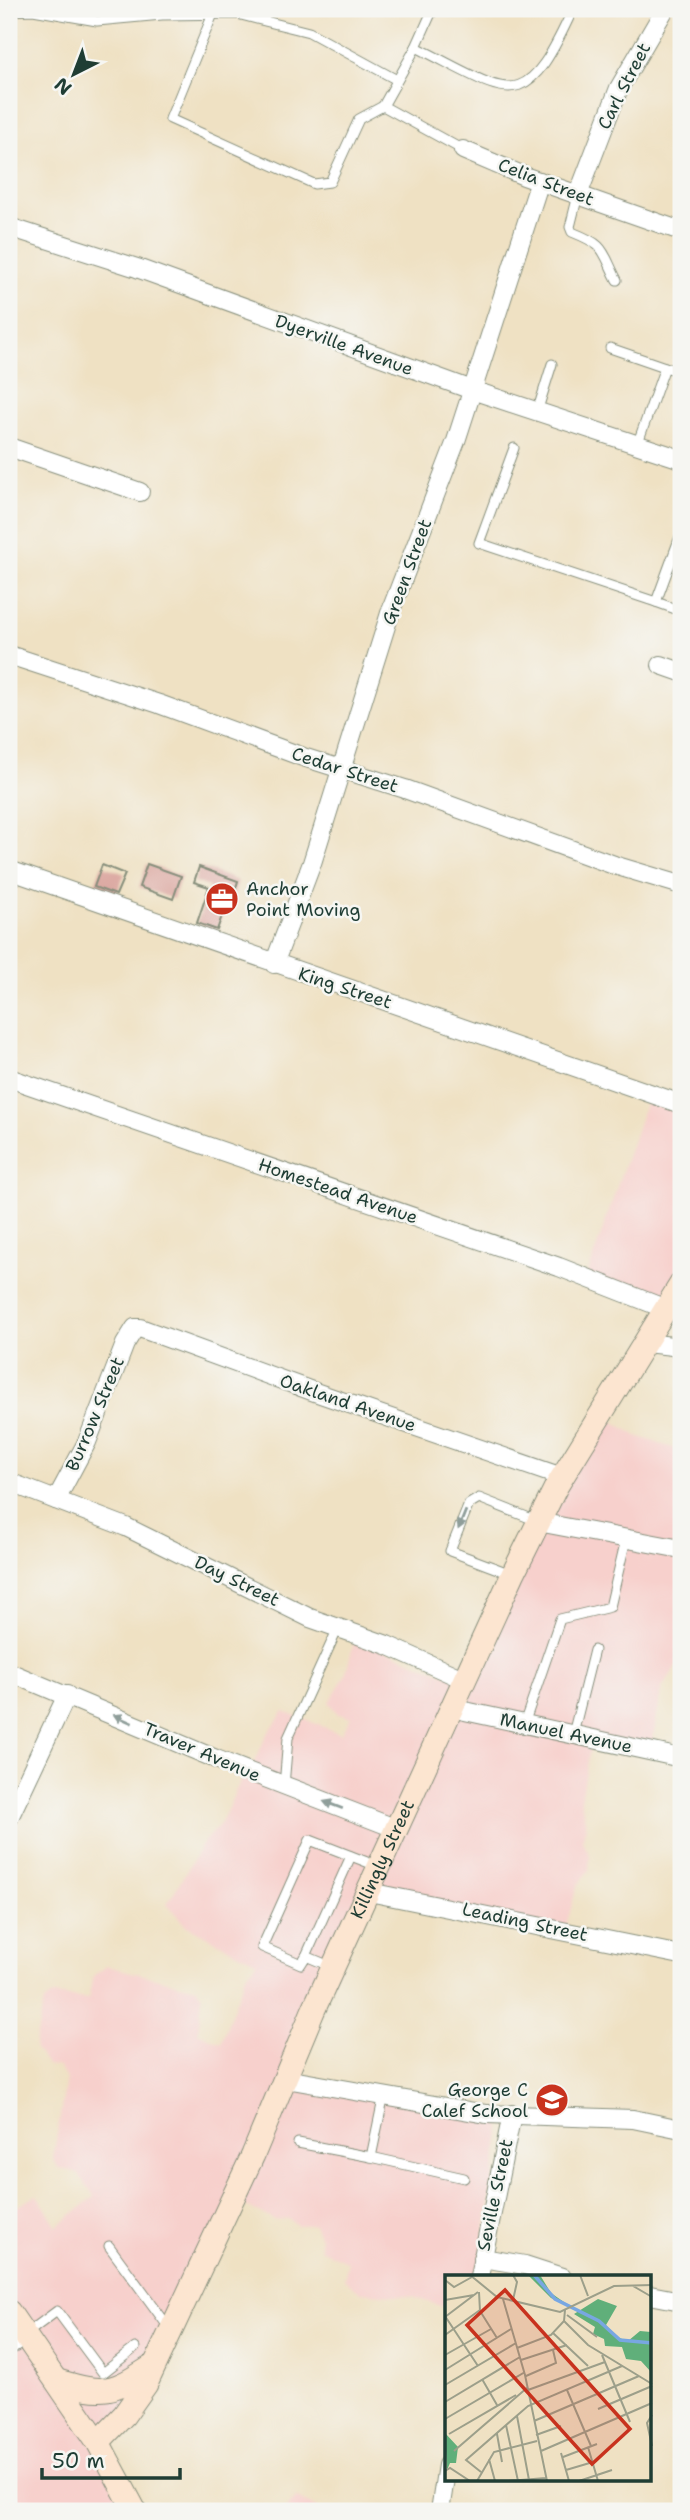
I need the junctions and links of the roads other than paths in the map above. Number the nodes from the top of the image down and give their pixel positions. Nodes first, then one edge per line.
1 (433, 9) edge
2 (573, 9) edge
3 (665, 9) edge
4 (9, 11) edge
5 (128, 14) edge
6 (213, 14) junction
7 (416, 47) junction
8 (397, 80) junction
9 (383, 106) junction
10 (463, 150) joint
11 (540, 181) junction
12 (579, 195) junction
13 (9, 227) edge
14 (681, 231) edge
15 (617, 280) dead end
16 (610, 348) dead end
17 (552, 364) dead end
18 (664, 367) junction
19 (681, 372) edge
20 (472, 390) junction
21 (537, 412) junction
22 (637, 444) junction
23 (9, 447) edge
24 (513, 448) dead end
25 (681, 459) edge
26 (140, 492) dead end
27 (681, 534) edge
28 (656, 602) junction
29 (681, 611) edge
30 (9, 655) edge
31 (661, 665) dead end
32 (681, 672) edge
33 (339, 770) junction
34 (9, 870) edge
35 (681, 886) edge
36 (274, 964) junction
37 (9, 1078) edge
38 (681, 1104) edge
39 (681, 1284) edge
40 (666, 1309) junction
41 (135, 1328) joint
42 (646, 1343) junction
43 (681, 1347) edge
44 (562, 1477) junction
45 (9, 1482) edge
46 (56, 1500) junction
47 (538, 1522) junction
48 (626, 1539) junction
49 (681, 1549) edge
50 (513, 1574) junction
51 (338, 1628) junction
52 (594, 1650) dead end
53 (9, 1672) edge
54 (464, 1680) junction
55 (68, 1695) junction
56 (451, 1708) junction
57 (524, 1724) junction
58 (573, 1734) junction
59 (681, 1758) edge
60 (284, 1786) junction
61 (9, 1818) edge
62 (397, 1829) junction
63 (351, 1856) junction
64 (380, 1867) junction
65 (369, 1892) junction
66 (681, 1955) edge
67 (306, 1956) junction
68 (334, 1968) junction
69 (286, 2078) junction
70 (384, 2095) junction
71 (512, 2114) junction
72 (681, 2129) edge
73 (298, 2143) dead end
74 (371, 2157) junction
75 (464, 2178) dead end
76 (109, 2246) dead end
77 (482, 2258) junction
78 (479, 2275) edge
79 (556, 2275) edge
80 (652, 2295) edge
81 (681, 2301) edge
82 (9, 2312) edge
83 (172, 2330) junction
84 (17, 2341) edge
85 (135, 2348) dead end
86 (155, 2364) junction
87 (58, 2381) junction
88 (98, 2442) junction
89 (445, 2478) edge
90 (135, 2511) edge
91 (440, 2511) edge

1 - 7 lane
2 - 7 lane
3 - 12 street, Carl Street
4 - 5 lane
5 - 6 lane
6 - 8 lane
6 - 9 lane
7 - 8 lane
8 - 9 lane
9 - 10 lane
10 - 11 street, Celia Street
11 - 12 street, Celia Street
11 - 20 street, Green Street
12 - 14 street, Celia Street
12 - 15 lane
13 - 20 street, Dyerville Avenue
16 - 18 lane
17 - 21 lane
18 - 19 lane
18 - 22 lane
20 - 21 street, Dyerville Avenue
20 - 33 street, Green Street
21 - 22 street, Dyerville Avenue
22 - 25 street, Dyerville Avenue
23 - 26 street
24 - 28 lane
27 - 28 lane
28 - 29 lane
30 - 33 street, Cedar Street
31 - 32 street
33 - 35 street, Cedar Street
33 - 36 street, Green Street
34 - 36 street, King Street
36 - 38 street, King Street
37 - 40 street, Homestead Avenue
39 - 40 main road, Killingly Street
40 - 42 main road, Killingly Street
41 - 44 street, Oakland Avenue
41 - 46 street, Burrow Street
42 - 43 street
42 - 44 main road, Killingly Street
44 - 47 main road, Killingly Street
45 - 46 street, Day Street
46 - 51 street, Day Street
47 - 48 street
47 - 50 main road, Killingly Street
47 -> 50 lane
48 - 49 street
48 - 57 lane
50 - 54 main road, Killingly Street
51 - 54 street, Day Street
51 - 60 lane
52 - 58 lane
53 - 55 street, Traver Avenue
54 - 56 main road, Killingly Street
60 -> 55 street, Traver Avenue
55 - 61 street
56 - 57 street, Manuel Avenue
56 - 62 main road, Killingly Street
57 - 58 street, Manuel Avenue
58 - 59 street, Manuel Avenue
62 -> 60 street, Traver Avenue
62 - 64 main road, Killingly Street
63 - 64 lane
63 - 67 lane
63 - 67 lane
64 - 65 main road, Killingly Street
65 - 66 street, Leading Street
65 - 68 main road, Killingly Street
67 - 68 lane
68 - 69 main road, Killingly Street
69 - 70 street
69 - 83 main road, Killingly Street
70 - 71 street
70 - 74 lane
71 - 72 street
71 - 77 street, Seville Street
73 - 74 lane
74 - 75 lane
76 - 83 lane
77 - 78 street, Seville Street
77 - 79 street
80 - 81 street
82 - 84 main road
83 - 86 main road, Killingly Street
84 - 85 lane
84 - 87 main road
86 - 87 main road
86 - 88 main road, Killingly Street
87 - 88 main road
88 - 90 main road
89 - 91 street

